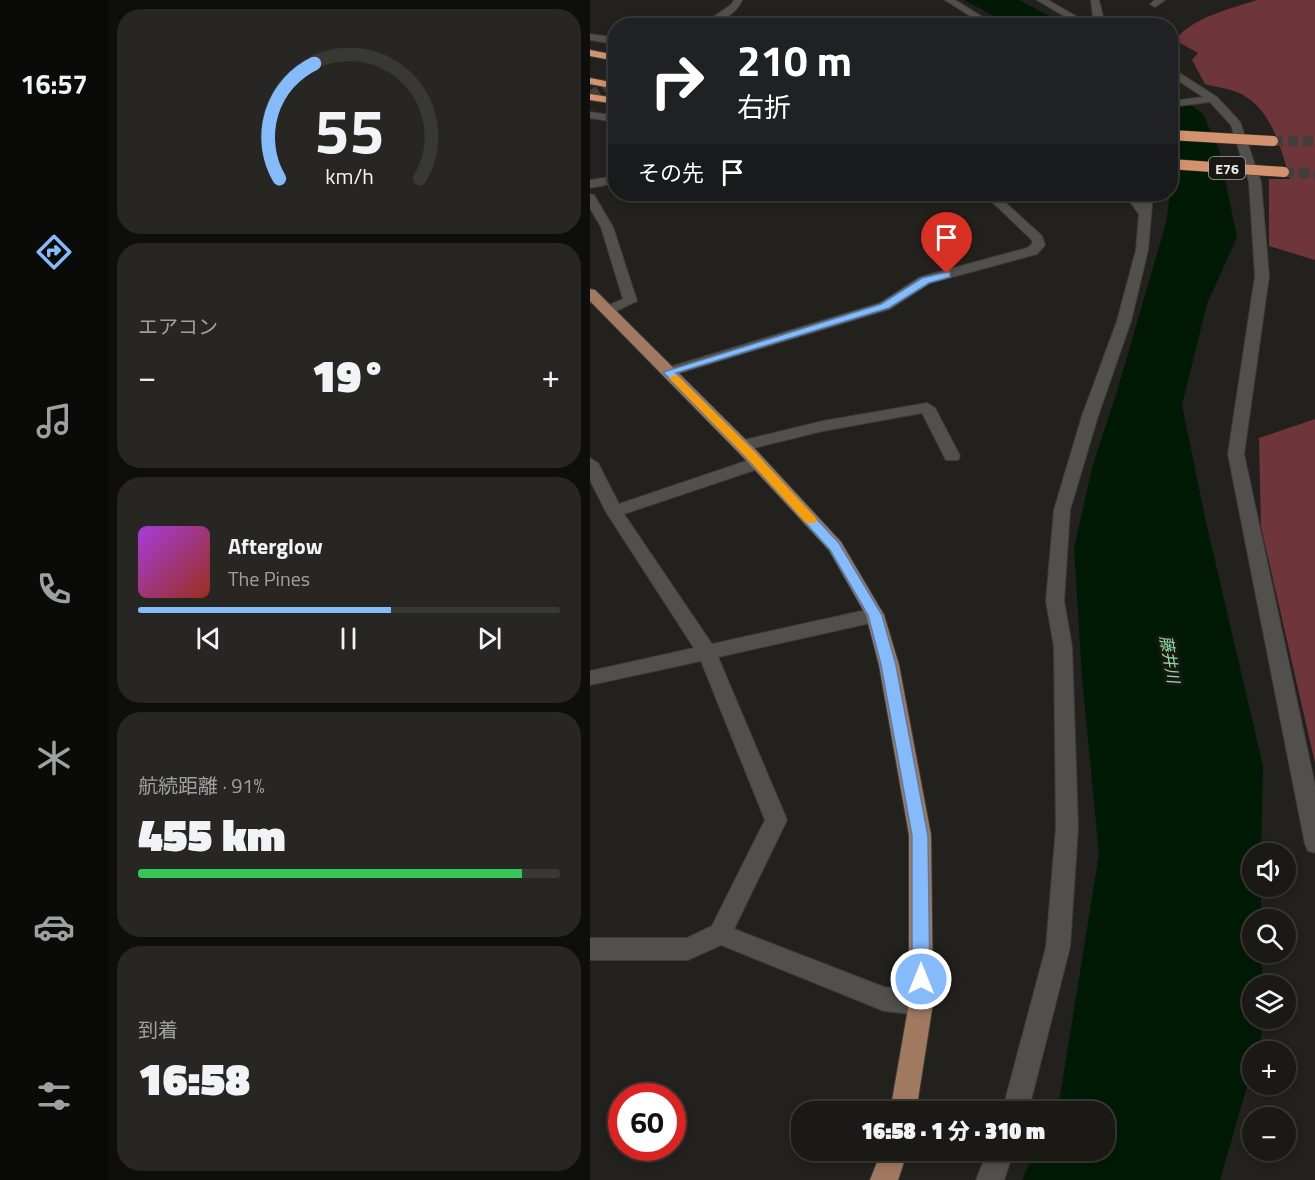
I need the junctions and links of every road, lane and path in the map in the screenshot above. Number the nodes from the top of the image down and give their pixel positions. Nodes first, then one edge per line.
1 (738, 0) edge
2 (949, 0) edge
3 (1041, 0) edge
4 (1095, 0) edge
5 (717, 18) edge
6 (979, 18) edge
7 (1074, 18) edge
8 (1099, 18) edge
9 (590, 37) edge
10 (608, 40) edge
11 (590, 53) edge
12 (608, 56) edge
13 (1178, 74) edge
14 (590, 81) edge
15 (608, 84) edge
16 (590, 97) edge
17 (1214, 99) junction
18 (608, 100) edge
19 (1178, 103) edge
20 (590, 115) edge
21 (608, 118) edge
22 (1178, 136) edge
23 (1273, 141) tunnel mouth
24 (1178, 165) edge
25 (1284, 172) tunnel mouth
26 (608, 181) edge
27 (590, 184) edge
28 (590, 198) edge
29 (997, 201) edge
30 (1146, 203) edge
31 (590, 293) edge
32 (608, 311) junction
33 (668, 372) junction
34 (742, 446) junction
35 (952, 456) dead end
36 (590, 462) edge
37 (758, 463) junction
38 (614, 512) junction
39 (875, 615) junction
40 (707, 652) junction
41 (590, 678) edge
42 (1316, 844) edge
43 (720, 934) junction
44 (590, 949) edge
45 (921, 1003) junction
46 (905, 1101) edge
47 (1019, 1101) edge
48 (891, 1161) edge
49 (997, 1161) edge
50 (884, 1180) edge
51 (990, 1180) edge

1 - 5 street
2 - 6 street
3 - 7 street
4 - 8 street
9 - 10 street
11 - 12 highway
13 - 17 street
14 - 15 highway
16 - 18 highway
17 - 19 street
17 - 42 street
20 - 21 street
22 - 23 highway, E76, bridge
24 - 25 highway, E76, bridge
26 - 27 street
28 - 32 street
29 - 33 street
30 - 47 street
31 - 32 main road
32 - 33 main road
33 - 34 main road
34 - 35 street
34 - 37 main road
36 - 38 street
37 - 38 street
37 - 39 main road
38 - 40 street
39 - 40 street
39 - 45 main road
40 - 41 street
40 - 43 street
43 - 44 street
43 - 45 street
45 - 46 main road
48 - 50 main road
49 - 51 street

